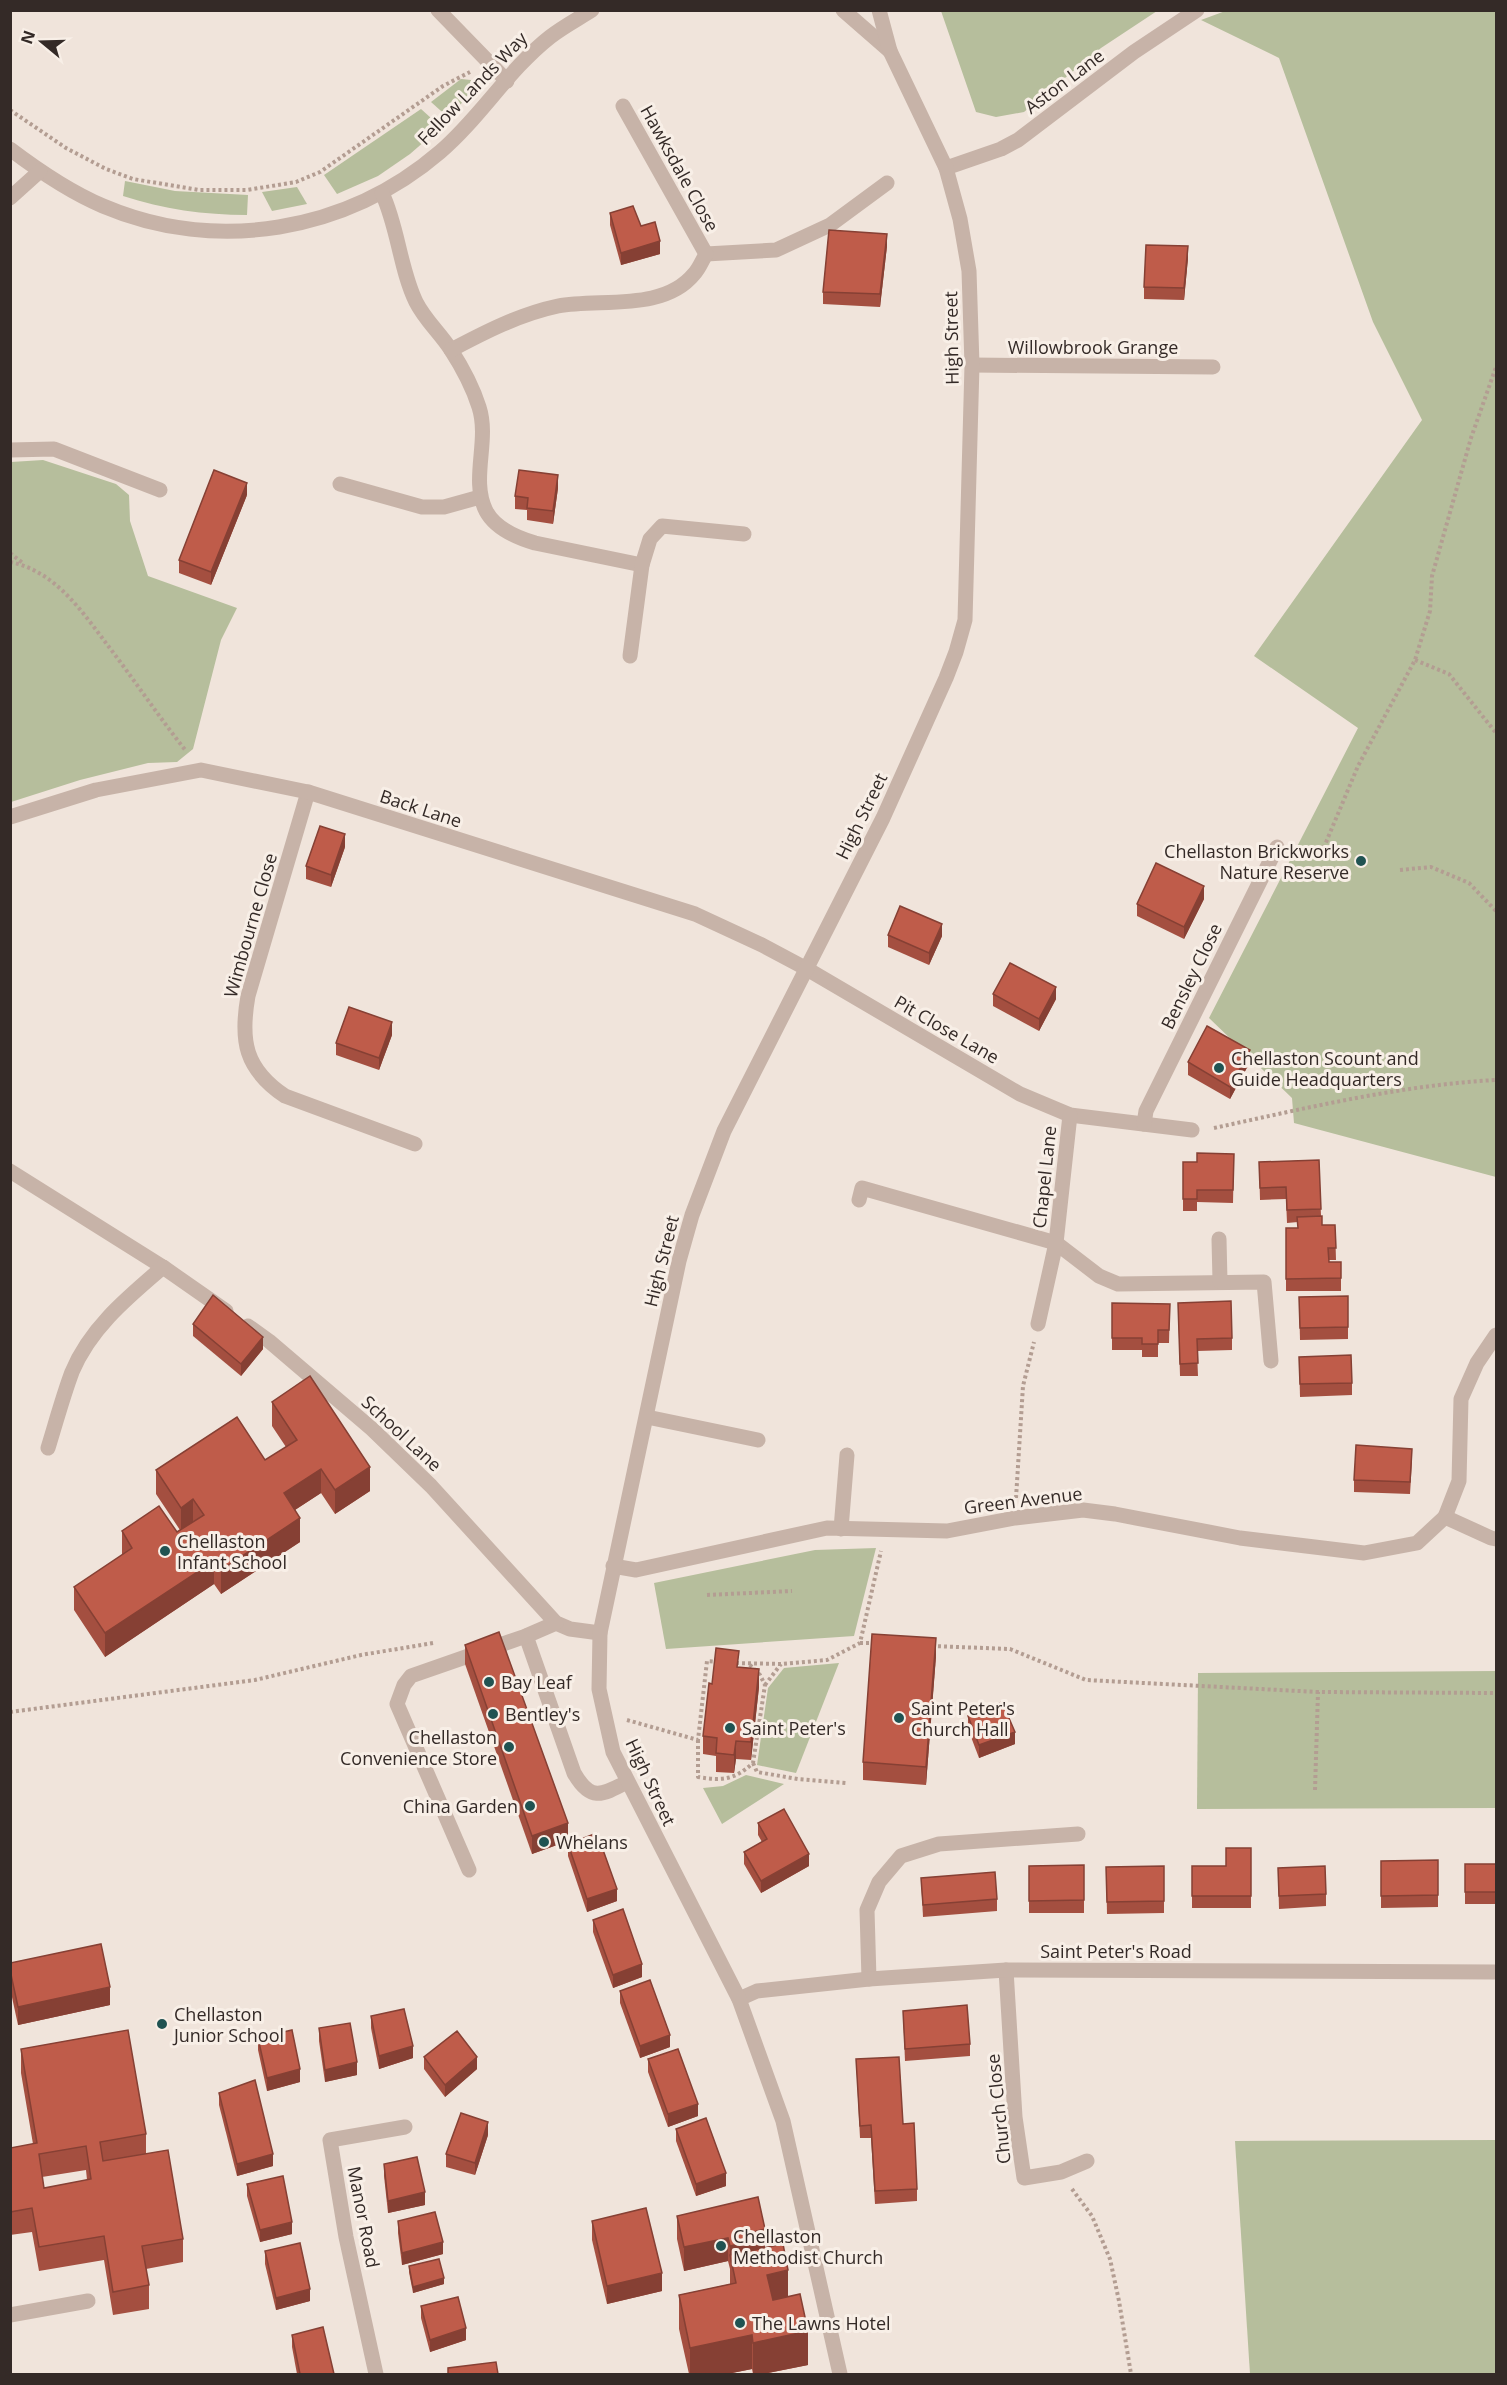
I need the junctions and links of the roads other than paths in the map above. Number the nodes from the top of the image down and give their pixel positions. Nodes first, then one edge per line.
1 (438, 10) edge
2 (592, 10) edge
3 (843, 10) edge
4 (879, 10) edge
5 (1197, 10) edge
6 (890, 51) junction
7 (507, 81) junction
8 (624, 106) dead end
9 (10, 149) edge
10 (946, 168) junction
11 (40, 171) junction
12 (887, 183) dead end
13 (382, 193) junction
14 (10, 198) edge
15 (706, 254) junction
16 (451, 350) junction
17 (972, 365) junction
18 (1213, 367) dead end
19 (10, 450) edge
20 (340, 484) dead end
21 (160, 490) dead end
22 (480, 496) junction
23 (744, 534) dead end
24 (642, 565) junction
25 (630, 656) dead end
26 (308, 792) junction
27 (10, 817) edge
28 (1277, 847) dead end
29 (807, 969) junction
30 (1070, 1115) junction
31 (1144, 1124) junction
32 (1192, 1130) road end
33 (415, 1144) dead end
34 (10, 1171) edge
35 (859, 1200) dead end
36 (1220, 1239) dead end
37 (1056, 1243) junction
38 (163, 1267) junction
39 (1220, 1281) junction
40 (1038, 1324) road end
41 (1497, 1335) edge
42 (1271, 1361) dead end
43 (647, 1417) junction
44 (758, 1440) dead end
45 (48, 1448) dead end
46 (847, 1455) dead end
47 (1445, 1517) junction
48 (841, 1529) junction
49 (1497, 1539) edge
50 (614, 1566) junction
51 (556, 1623) junction
52 (600, 1633) junction
53 (526, 1636) junction
54 (627, 1782) junction
55 (1078, 1834) dead end
56 (469, 1870) dead end
57 (1006, 1970) junction
58 (1497, 1972) edge
59 (869, 1979) junction
60 (739, 1999) junction
61 (405, 2127) dead end
62 (1087, 2162) dead end
63 (88, 2301) dead end
64 (10, 2315) edge
65 (376, 2374) edge
66 (840, 2374) edge

1 - 7 street
2 - 7 street, Fellow Lands Way
3 - 6 street
4 - 6 street
5 - 10 street, Aston Lane
6 - 10 street, High Street
7 - 13 street, Fellow Lands Way
8 - 15 street, Hawksdale Close
9 - 11 street, Fellow Lands Way
10 - 17 street, High Street
11 - 13 street, Fellow Lands Way
11 - 14 street
12 - 15 street
13 - 16 street
15 - 16 street, Hawksdale Close
16 - 22 street
17 - 18 street, Willowbrook Grange
17 - 29 street, High Street
19 - 21 street
20 - 22 street
22 - 24 street
23 - 24 street
24 - 25 street
26 - 27 street, Back Lane
26 - 29 street, Back Lane
26 - 33 street, Wimbourne Close
28 - 31 street, Bensley Close
29 - 30 street, Pit Close Lane
29 - 43 street, High Street
30 - 31 street, Pit Close Lane
30 - 37 street, Chapel Lane
31 - 32 street, Pit Close Lane
34 - 38 street, School Lane
35 - 37 street
36 - 39 street
37 - 39 street, Chapel Lane
37 - 40 street, Chapel Lane
38 - 45 street
38 - 51 street, School Lane
39 - 42 street, Chapel Lane
41 - 47 street
43 - 44 street
43 - 50 street, High Street
46 - 48 street
47 - 48 street, Green Avenue
47 - 49 street
48 - 50 street, Green Avenue
50 - 52 street, High Street
51 - 52 street
51 - 53 street
52 - 54 street, High Street
53 - 54 street
53 - 56 street
54 - 60 street, High Street
55 - 59 street
57 - 58 street, Saint Peter's Road
57 - 59 street, Saint Peter's Road
57 - 62 street, Church Close
59 - 60 street, Saint Peter's Road
60 - 66 street, High Street
61 - 65 street, Manor Road
63 - 64 street

